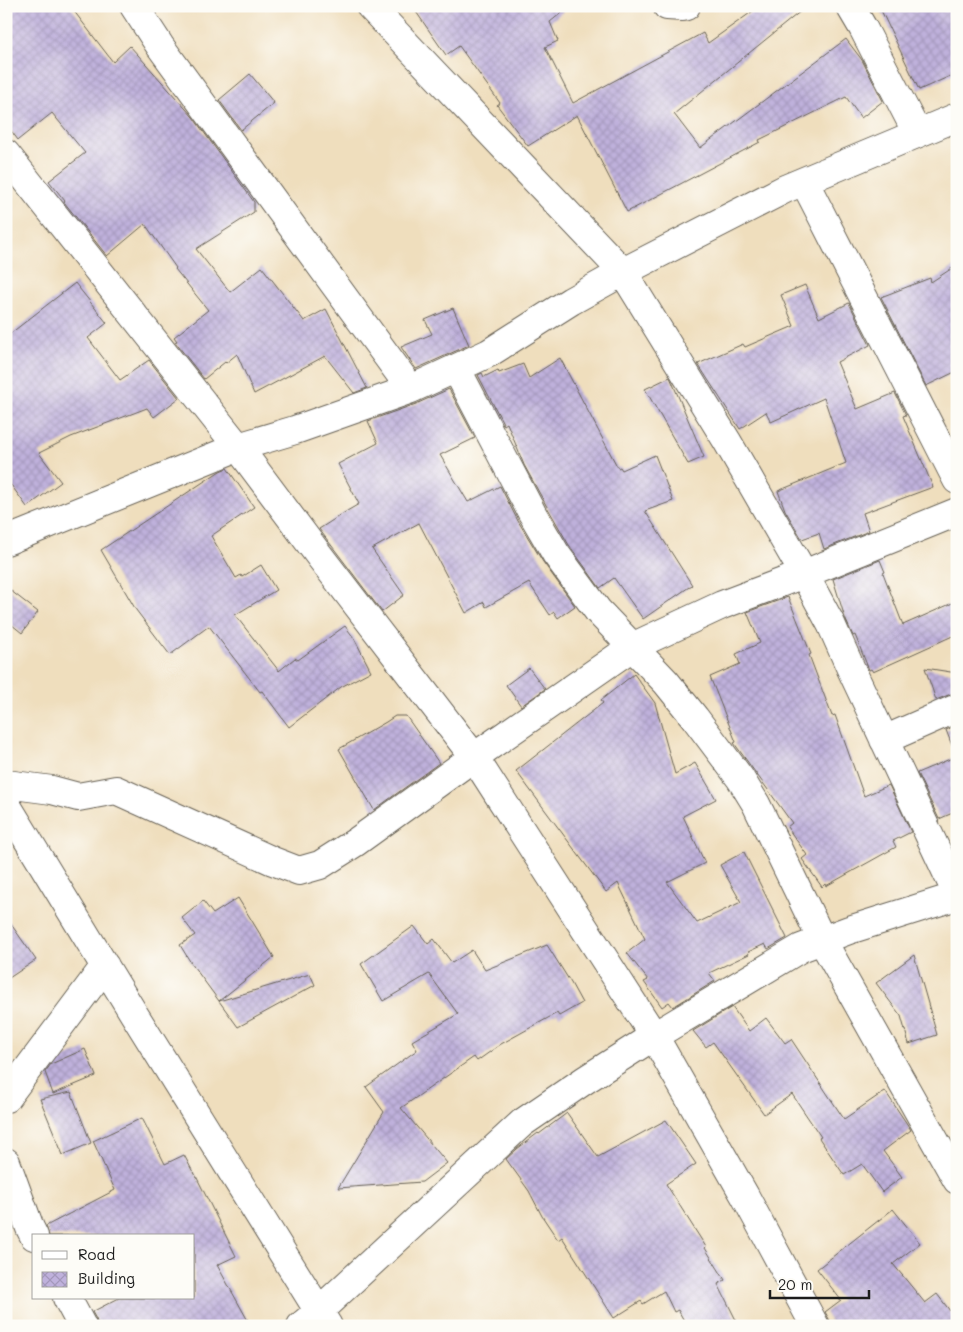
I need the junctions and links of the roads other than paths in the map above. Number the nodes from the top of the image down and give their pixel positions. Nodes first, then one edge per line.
1 (134, 6) edge
2 (370, 6) edge
3 (667, 6) edge
4 (686, 6) edge
5 (850, 6) edge
6 (957, 117) edge
7 (917, 134) junction
8 (6, 154) edge
9 (804, 181) junction
10 (623, 272) junction
11 (456, 368) junction
12 (410, 389) junction
13 (238, 447) junction
14 (957, 480) edge
15 (957, 512) edge
16 (6, 540) edge
17 (804, 574) junction
18 (632, 648) junction
19 (957, 708) edge
20 (884, 740) junction
21 (474, 756) junction
22 (6, 784) edge
23 (6, 804) edge
24 (957, 895) edge
25 (822, 940) junction
26 (105, 966) junction
27 (654, 1036) junction
28 (6, 1098) edge
29 (6, 1162) edge
30 (957, 1180) edge
31 (33, 1234) edge
32 (68, 1300) edge
33 (316, 1321) edge
34 (82, 1326) edge
35 (816, 1326) edge

1 - 12 street
2 - 10 street
3 - 4 street
5 - 7 street
6 - 7 street
7 - 9 street
8 - 13 street
9 - 10 street
9 - 14 street
10 - 11 street
10 - 17 street
11 - 12 street
11 - 18 street
12 - 13 street
13 - 16 street
13 - 21 street
15 - 17 street
17 - 18 street
17 - 20 street
18 - 21 street
18 - 25 street
19 - 20 street
20 - 24 street
21 - 22 street
21 - 27 street
23 - 26 street
24 - 25 street
25 - 27 street
25 - 30 street
26 - 28 street
26 - 33 street
27 - 33 street
27 - 35 street
29 - 31 street
32 - 34 street

